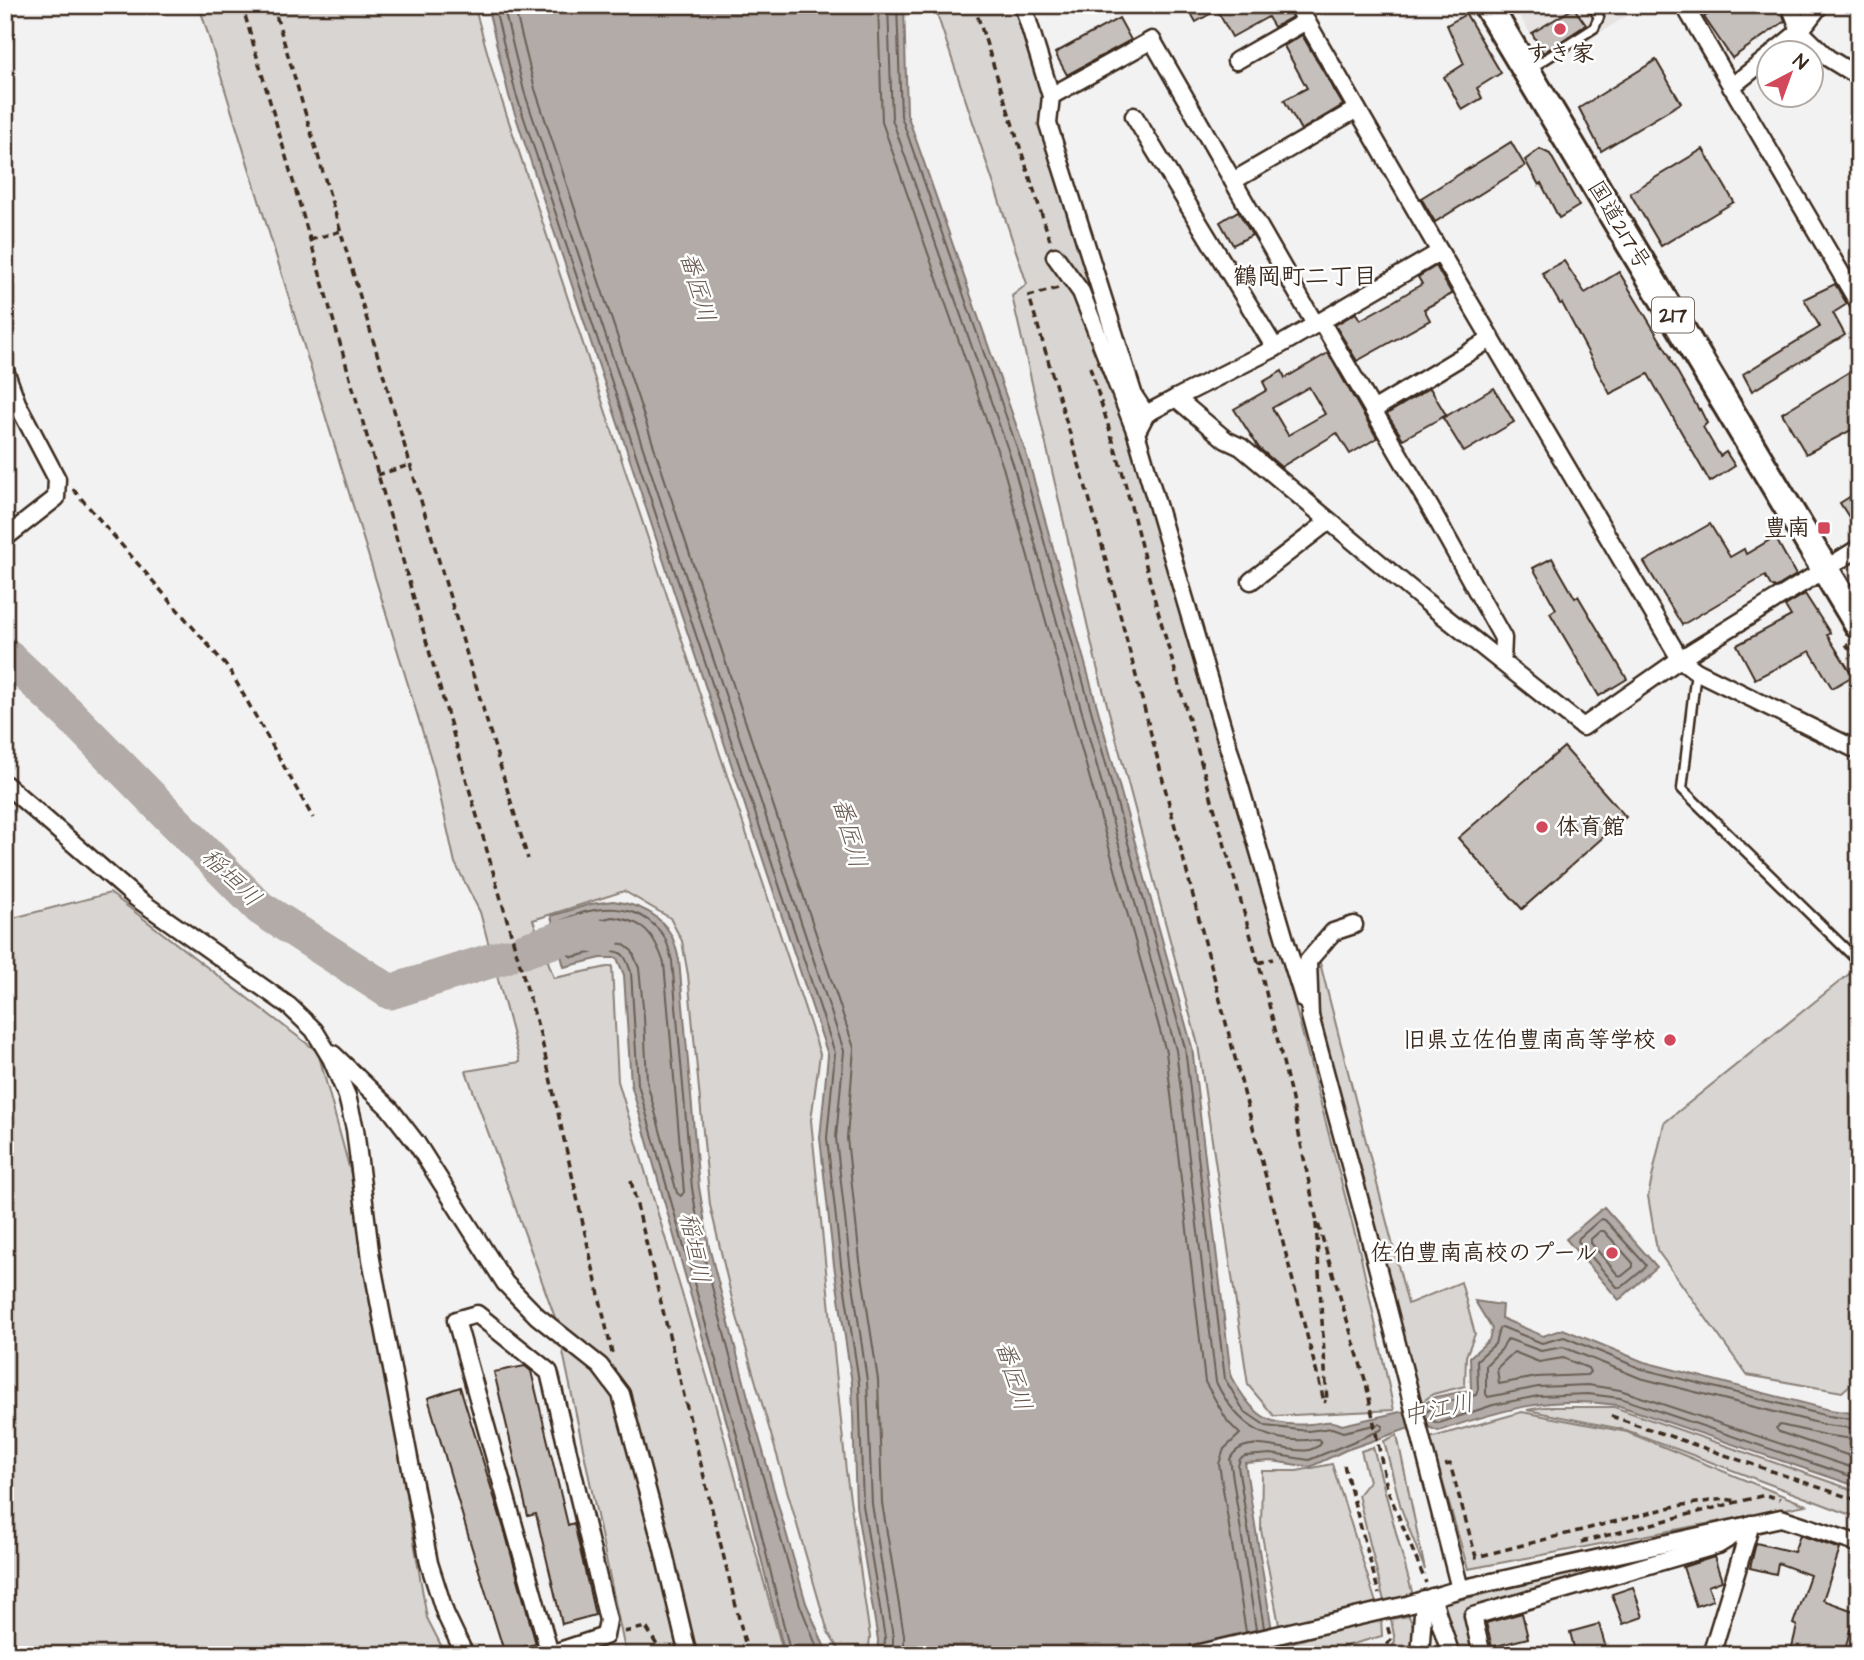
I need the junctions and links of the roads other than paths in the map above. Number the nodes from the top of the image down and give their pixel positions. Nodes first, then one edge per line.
1 (1023, 5) edge
2 (1297, 5) edge
3 (1591, 5) edge
4 (1684, 5) edge
5 (1790, 5) edge
6 (1820, 5) edge
7 (1493, 7) edge
8 (1307, 21) junction
9 (1801, 31) junction
10 (1792, 38) edge
11 (1236, 61) dead end
12 (1756, 67) edge
13 (1526, 71) junction
14 (1859, 77) edge
15 (1731, 87) junction
16 (1051, 96) junction
17 (1357, 110) junction
18 (1134, 116) dead end
19 (1233, 181) junction
20 (1440, 252) junction
21 (1055, 257) road end
22 (1859, 304) edge
23 (1318, 322) junction
24 (1491, 339) junction
25 (1275, 348) junction
26 (5, 370) edge
27 (1176, 398) junction
28 (1373, 410) junction
29 (1146, 414) junction
30 (1136, 433) junction
31 (1329, 521) junction
32 (5, 538) edge
33 (1859, 548) edge
34 (1825, 568) junction
35 (1251, 581) dead end
36 (1859, 626) edge
37 (1680, 659) junction
38 (1502, 662) junction
39 (1696, 671) junction
40 (1859, 751) edge
41 (5, 784) edge
42 (1354, 925) dead end
43 (1859, 962) edge
44 (1310, 1016) junction
45 (323, 1043) junction
46 (1751, 1524) junction
47 (1859, 1544) edge
48 (1460, 1589) junction
49 (1428, 1598) junction
50 (549, 1654) edge
51 (465, 1655) edge
52 (688, 1655) edge
53 (1191, 1655) edge
54 (1420, 1655) edge
55 (1451, 1655) edge
56 (1482, 1655) edge
57 (1710, 1655) edge

1 - 16 street
2 - 8 street
3 - 13 lane
4 - 15 street
5 - 9 street
6 - 9 street
7 - 13 highway, 国道217号 / 217
8 - 11 street
8 - 17 street
9 - 10 street
9 - 14 street
12 - 15 street
13 - 34 highway, 国道217号 / 217
15 - 22 street
16 - 19 street
16 - 29 street
17 - 19 street
17 - 20 street
18 - 25 street
19 - 23 street
20 - 23 street
20 - 24 street
21 - 30 street
23 - 25 street
23 - 28 street
24 - 28 street
24 - 37 street
25 - 27 street
26 - 32 street
27 - 29 street
27 - 31 street
28 - 38 street
29 - 30 street
30 - 44 street
31 - 35 street
31 - 38 street
33 - 34 street
34 - 36 highway, 国道217号 / 217
34 - 37 street
37 - 38 street
37 - 39 street
39 - 40 street
39 - 43 lane
41 - 45 street
42 - 44 street
44 - 48 street
45 - 51 street
45 - 52 street
46 - 47 street
46 - 48 street
46 - 56 street
46 - 57 street
48 - 49 street
49 - 53 street, bridge
49 - 54 street
49 - 55 street
50 - 50 street

